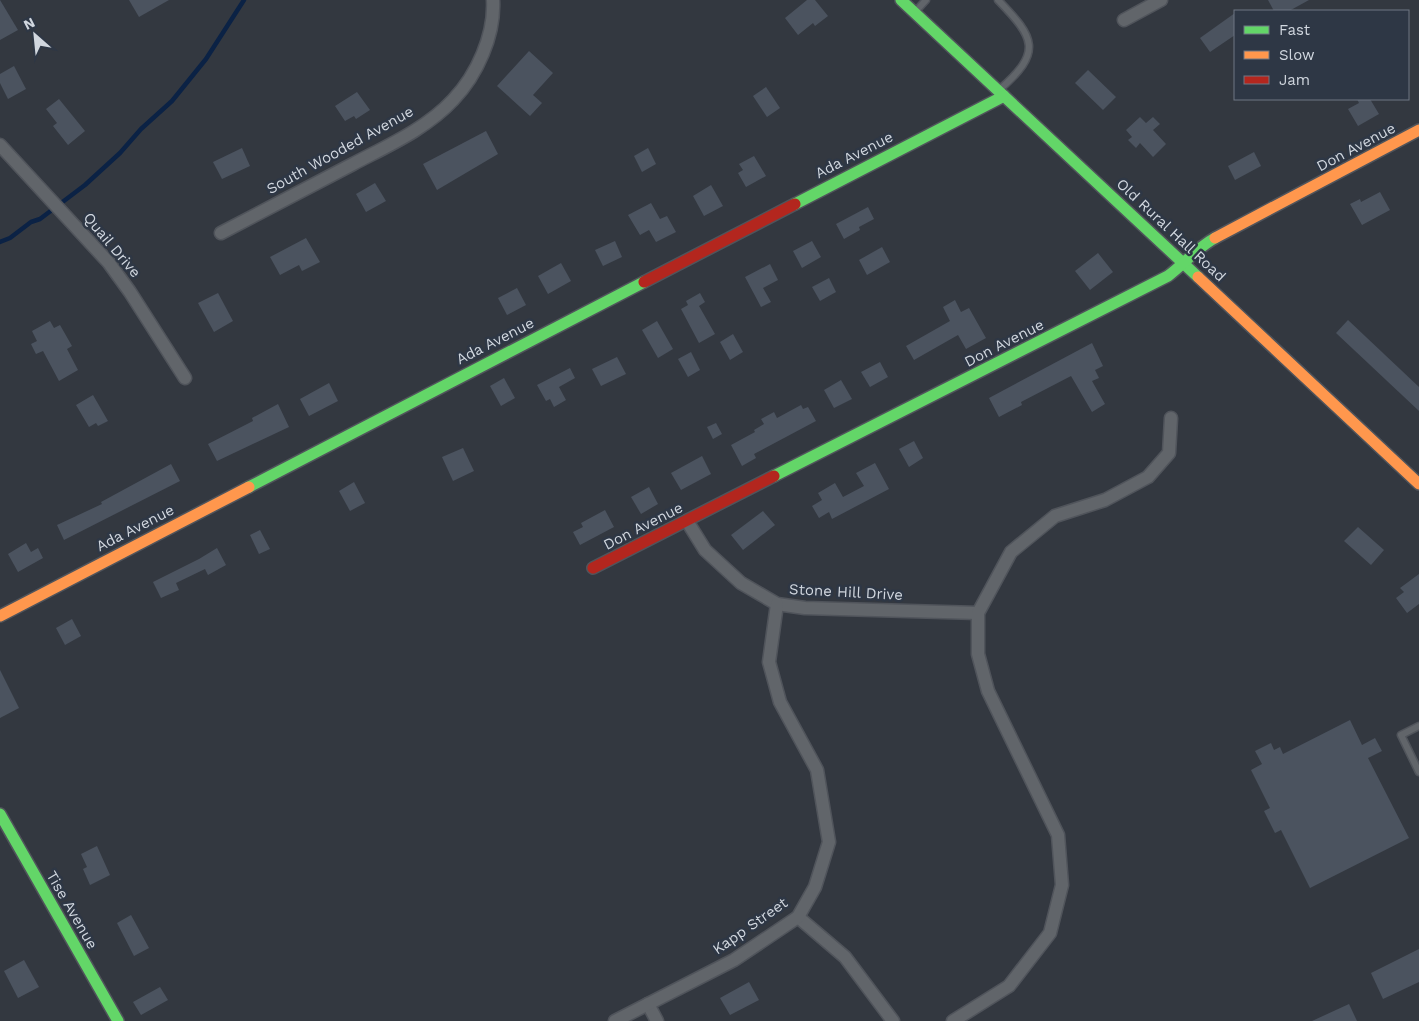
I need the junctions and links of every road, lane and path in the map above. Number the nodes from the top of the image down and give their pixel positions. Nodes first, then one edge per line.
1 (493, 0) edge
2 (901, 0) edge
3 (926, 0) edge
4 (998, 0) edge
5 (1161, 0) edge
6 (914, 12) junction
7 (1124, 20) dead end
8 (1001, 93) junction
9 (1419, 130) edge
10 (0, 145) edge
11 (221, 233) dead end
12 (1185, 264) junction
13 (185, 378) dead end
14 (1171, 418) dead end
15 (1419, 484) edge
16 (687, 521) junction
17 (593, 568) dead end
18 (776, 604) junction
19 (978, 613) junction
20 (0, 616) edge
21 (1419, 726) edge
22 (1419, 772) edge
23 (0, 814) edge
24 (798, 917) junction
25 (648, 1004) junction
26 (118, 1021) edge
27 (615, 1021) edge
28 (657, 1021) edge
29 (893, 1021) edge
30 (953, 1021) edge

1 - 11 street, South Wooded Avenue
2 - 6 street, Old Rural Hall Road
3 - 6 lane
4 - 8 lane
5 - 7 street
6 - 8 street, Old Rural Hall Road
8 - 12 street, Old Rural Hall Road
8 - 20 street, Ada Avenue
9 - 12 street, Don Avenue
10 - 13 street, Quail Drive
12 - 15 street, Old Rural Hall Road
12 - 16 street, Don Avenue
14 - 19 street
16 - 17 street, Don Avenue
16 - 18 street, Stone Hill Drive
18 - 19 street, Stone Hill Drive
18 - 24 street, Kapp Street
19 - 30 street
21 - 22 lane
23 - 26 street, Tise Avenue
24 - 25 street, Kapp Street
24 - 29 street
25 - 27 street, Kapp Street
25 - 28 street

